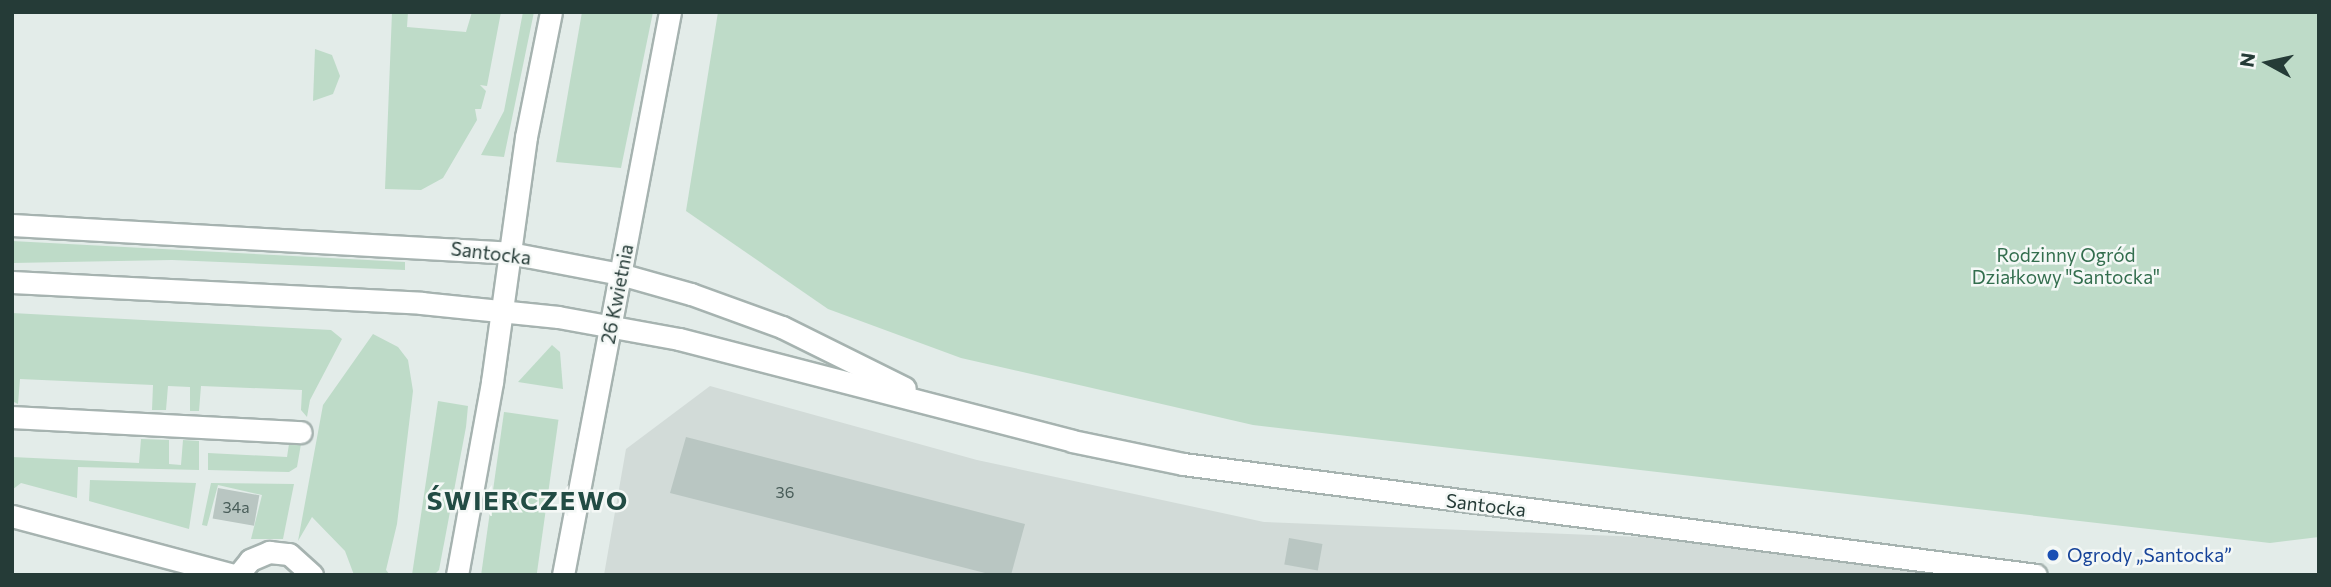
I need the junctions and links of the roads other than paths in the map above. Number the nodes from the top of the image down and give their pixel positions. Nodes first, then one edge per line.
1 (551, 12) edge
2 (670, 12) edge
3 (12, 225) edge
4 (510, 253) junction
5 (620, 274) junction
6 (12, 282) edge
7 (503, 309) junction
8 (611, 325) junction
9 (942, 406) junction
10 (12, 417) edge
11 (301, 432) dead end
12 (12, 516) edge
13 (236, 575) edge
14 (312, 575) edge
15 (457, 575) edge
16 (563, 575) edge
17 (2036, 575) edge

1 - 4 street
2 - 5 street, 26 Kwietnia
3 - 4 street, Santocka
4 - 5 street, Santocka
4 - 7 street
5 - 8 street, 26 Kwietnia
5 - 9 street, Santocka
6 - 7 street, Santocka
7 - 8 street, Santocka
7 - 15 street
8 - 9 street, Santocka
8 - 16 street, 26 Kwietnia
9 - 17 street, Santocka
10 - 11 street
12 - 13 street
13 - 14 street

